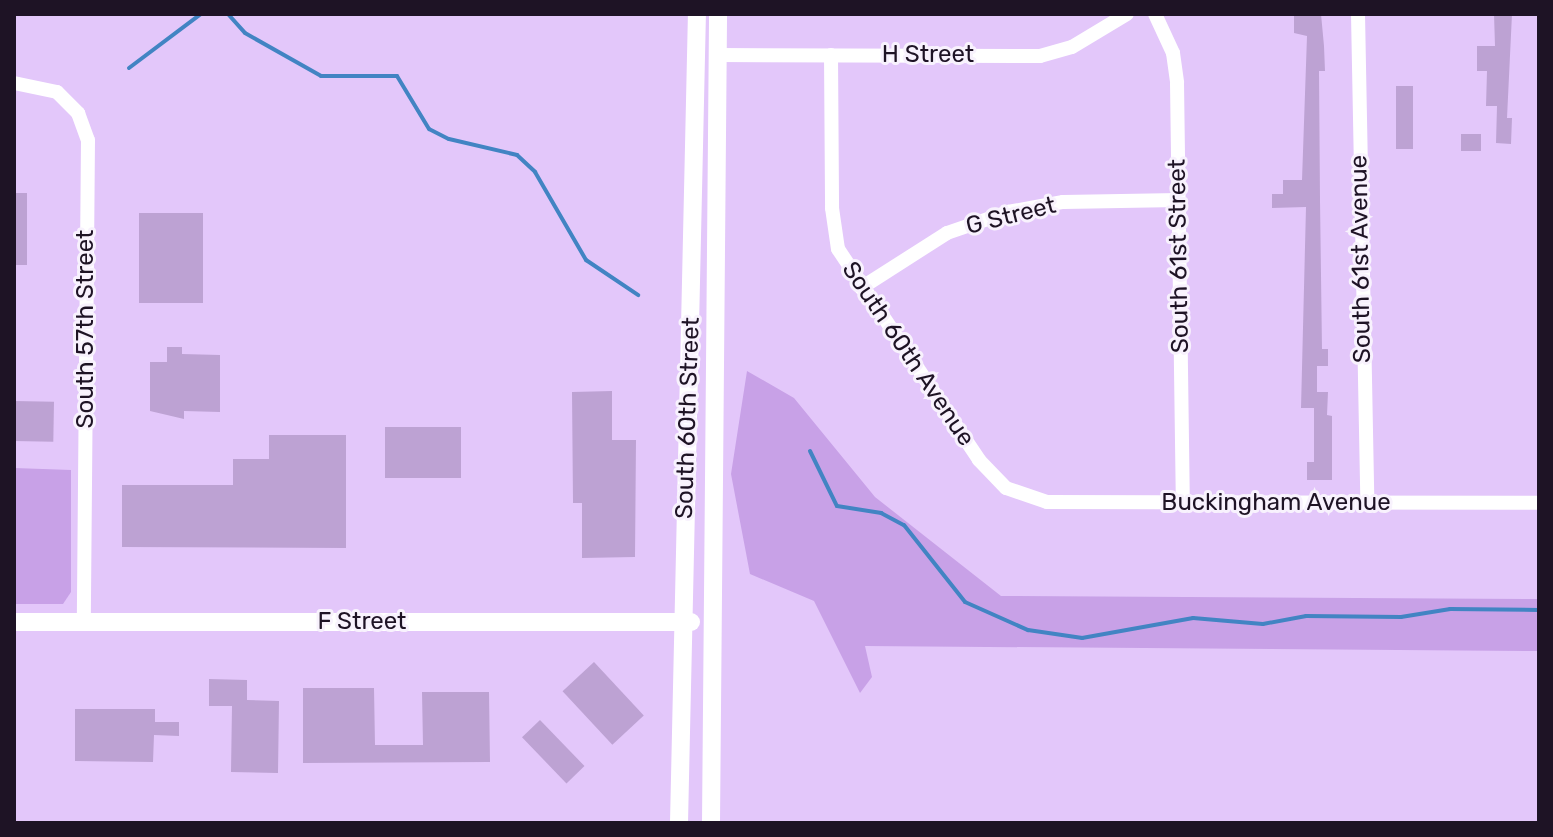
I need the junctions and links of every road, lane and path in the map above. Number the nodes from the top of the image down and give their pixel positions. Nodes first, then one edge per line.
1 (697, 14) edge
2 (718, 14) edge
3 (1127, 14) edge
4 (1155, 14) edge
5 (1358, 14) edge
6 (718, 55) junction
7 (831, 55) junction
8 (14, 83) edge
9 (1179, 200) junction
10 (861, 288) junction
11 (1015, 493) joint
12 (1183, 502) junction
13 (1367, 503) junction
14 (1539, 503) edge
15 (14, 622) edge
16 (84, 622) junction
17 (682, 622) junction
18 (710, 622) junction
19 (679, 823) edge
20 (711, 823) edge

1 - 17 main road, South 60th Street
2 - 6 main road, South 60th Street
3 - 7 street, H Street
4 - 9 street, South 61st Street
5 - 13 street, South 61st Avenue
6 - 7 street, H Street
6 - 18 main road, South 60th Street
7 - 10 street, South 60th Avenue
8 - 16 street, South 57th Street
9 - 10 street, G Street
9 - 12 street, South 61st Street
10 - 11 street, South 60th Avenue
11 - 12 street, Buckingham Avenue
12 - 13 street, Buckingham Avenue
13 - 14 street, Buckingham Avenue
15 - 16 main road, F Street
16 - 17 main road, F Street
17 - 18 main road, F Street
17 - 19 main road, South 60th Street
18 - 20 main road, South 60th Street

